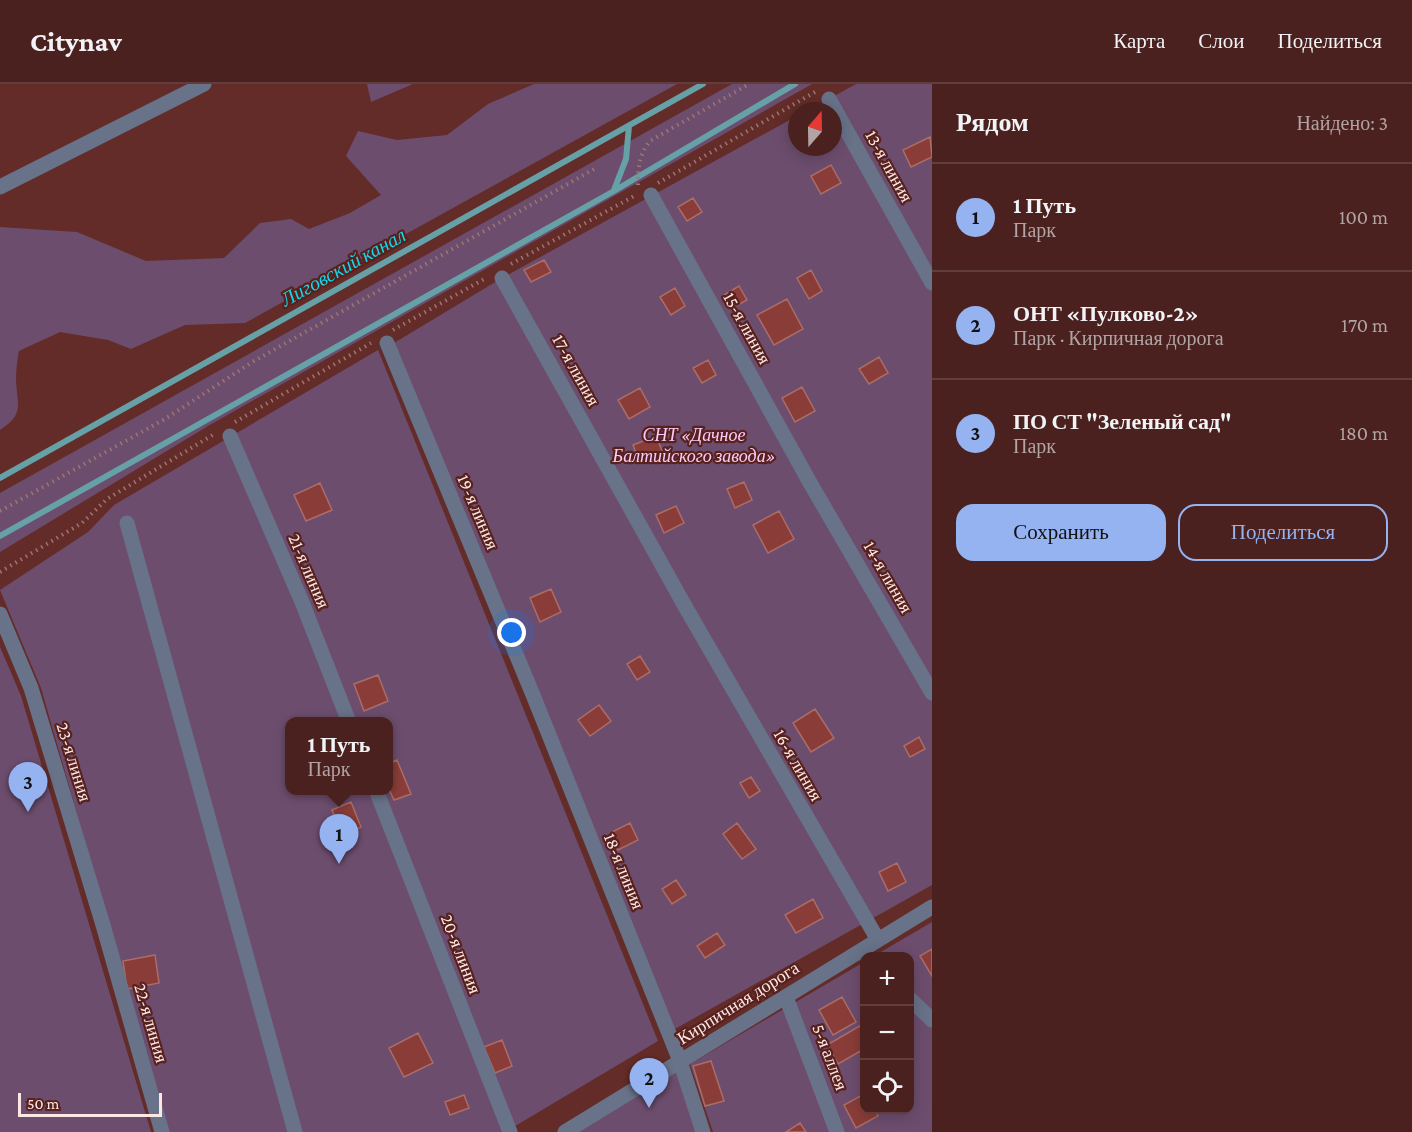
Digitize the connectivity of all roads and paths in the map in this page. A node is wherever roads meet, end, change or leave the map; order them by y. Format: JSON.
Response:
{"nodes":[{"id":1,"x":204,"y":84,"type":"edge"},
{"id":2,"x":749,"y":84,"type":"edge"},
{"id":3,"x":826,"y":93,"type":"joint"},
{"id":4,"x":596,"y":168,"type":"dead end"},
{"id":5,"x":0,"y":188,"type":"edge"},
{"id":6,"x":645,"y":192,"type":"junction"},
{"id":7,"x":499,"y":274,"type":"junction"},
{"id":8,"x":932,"y":283,"type":"edge"},
{"id":9,"x":382,"y":340,"type":"junction"},
{"id":10,"x":230,"y":436,"type":"dead end"},
{"id":11,"x":809,"y":480,"type":"joint"},
{"id":12,"x":0,"y":511,"type":"edge"},
{"id":13,"x":127,"y":523,"type":"dead end"},
{"id":14,"x":0,"y":572,"type":"edge"},
{"id":15,"x":686,"y":608,"type":"joint"},
{"id":16,"x":0,"y":614,"type":"edge"},
{"id":17,"x":932,"y":693,"type":"edge"},
{"id":18,"x":533,"y":695,"type":"joint"},
{"id":19,"x":347,"y":717,"type":"edge"},
{"id":20,"x":378,"y":795,"type":"edge"},
{"id":21,"x":932,"y":908,"type":"edge"},
{"id":22,"x":103,"y":924,"type":"joint"},
{"id":23,"x":878,"y":940,"type":"junction"},
{"id":24,"x":868,"y":952,"type":"edge"},
{"id":25,"x":860,"y":957,"type":"edge"},
{"id":26,"x":786,"y":997,"type":"junction"},
{"id":27,"x":914,"y":1004,"type":"edge"},
{"id":28,"x":932,"y":1020,"type":"edge"},
{"id":29,"x":680,"y":1061,"type":"junction"},
{"id":30,"x":162,"y":1132,"type":"edge"},
{"id":31,"x":295,"y":1132,"type":"edge"},
{"id":32,"x":510,"y":1132,"type":"edge"},
{"id":33,"x":565,"y":1132,"type":"edge"},
{"id":34,"x":703,"y":1132,"type":"edge"},
{"id":35,"x":837,"y":1132,"type":"edge"}],
"edges":[{"from":1,"to":5,"type":"street"},
{"from":2,"to":6,"type":"path"},
{"from":3,"to":6,"type":"path"},
{"from":3,"to":8,"type":"street","name":"13-я линия"},
{"from":4,"to":12,"type":"path"},
{"from":6,"to":7,"type":"path"},
{"from":6,"to":11,"type":"street","name":"15-я линия"},
{"from":7,"to":9,"type":"path"},
{"from":7,"to":15,"type":"street","name":"17-я линия"},
{"from":9,"to":14,"type":"path"},
{"from":9,"to":18,"type":"street","name":"19-я линия"},
{"from":10,"to":19,"type":"street","name":"21-я линия"},
{"from":11,"to":17,"type":"street","name":"14-я линия"},
{"from":13,"to":31,"type":"street"},
{"from":15,"to":23,"type":"street","name":"16-я линия"},
{"from":16,"to":22,"type":"street","name":"23-я линия"},
{"from":18,"to":29,"type":"street","name":"18-я линия"},
{"from":20,"to":32,"type":"street","name":"20-я линия"},
{"from":21,"to":23,"type":"street","name":"Кирпичная дорога"},
{"from":22,"to":30,"type":"street","name":"22-я линия"},
{"from":23,"to":24,"type":"street","name":"Кирпичная дорога"},
{"from":25,"to":26,"type":"street","name":"Кирпичная дорога"},
{"from":26,"to":29,"type":"street","name":"Кирпичная дорога"},
{"from":26,"to":35,"type":"street","name":"5-я аллея"},
{"from":27,"to":28,"type":"street"},
{"from":29,"to":33,"type":"street","name":"Кирпичная дорога"},
{"from":29,"to":34,"type":"street","name":"18-я линия"}]}
